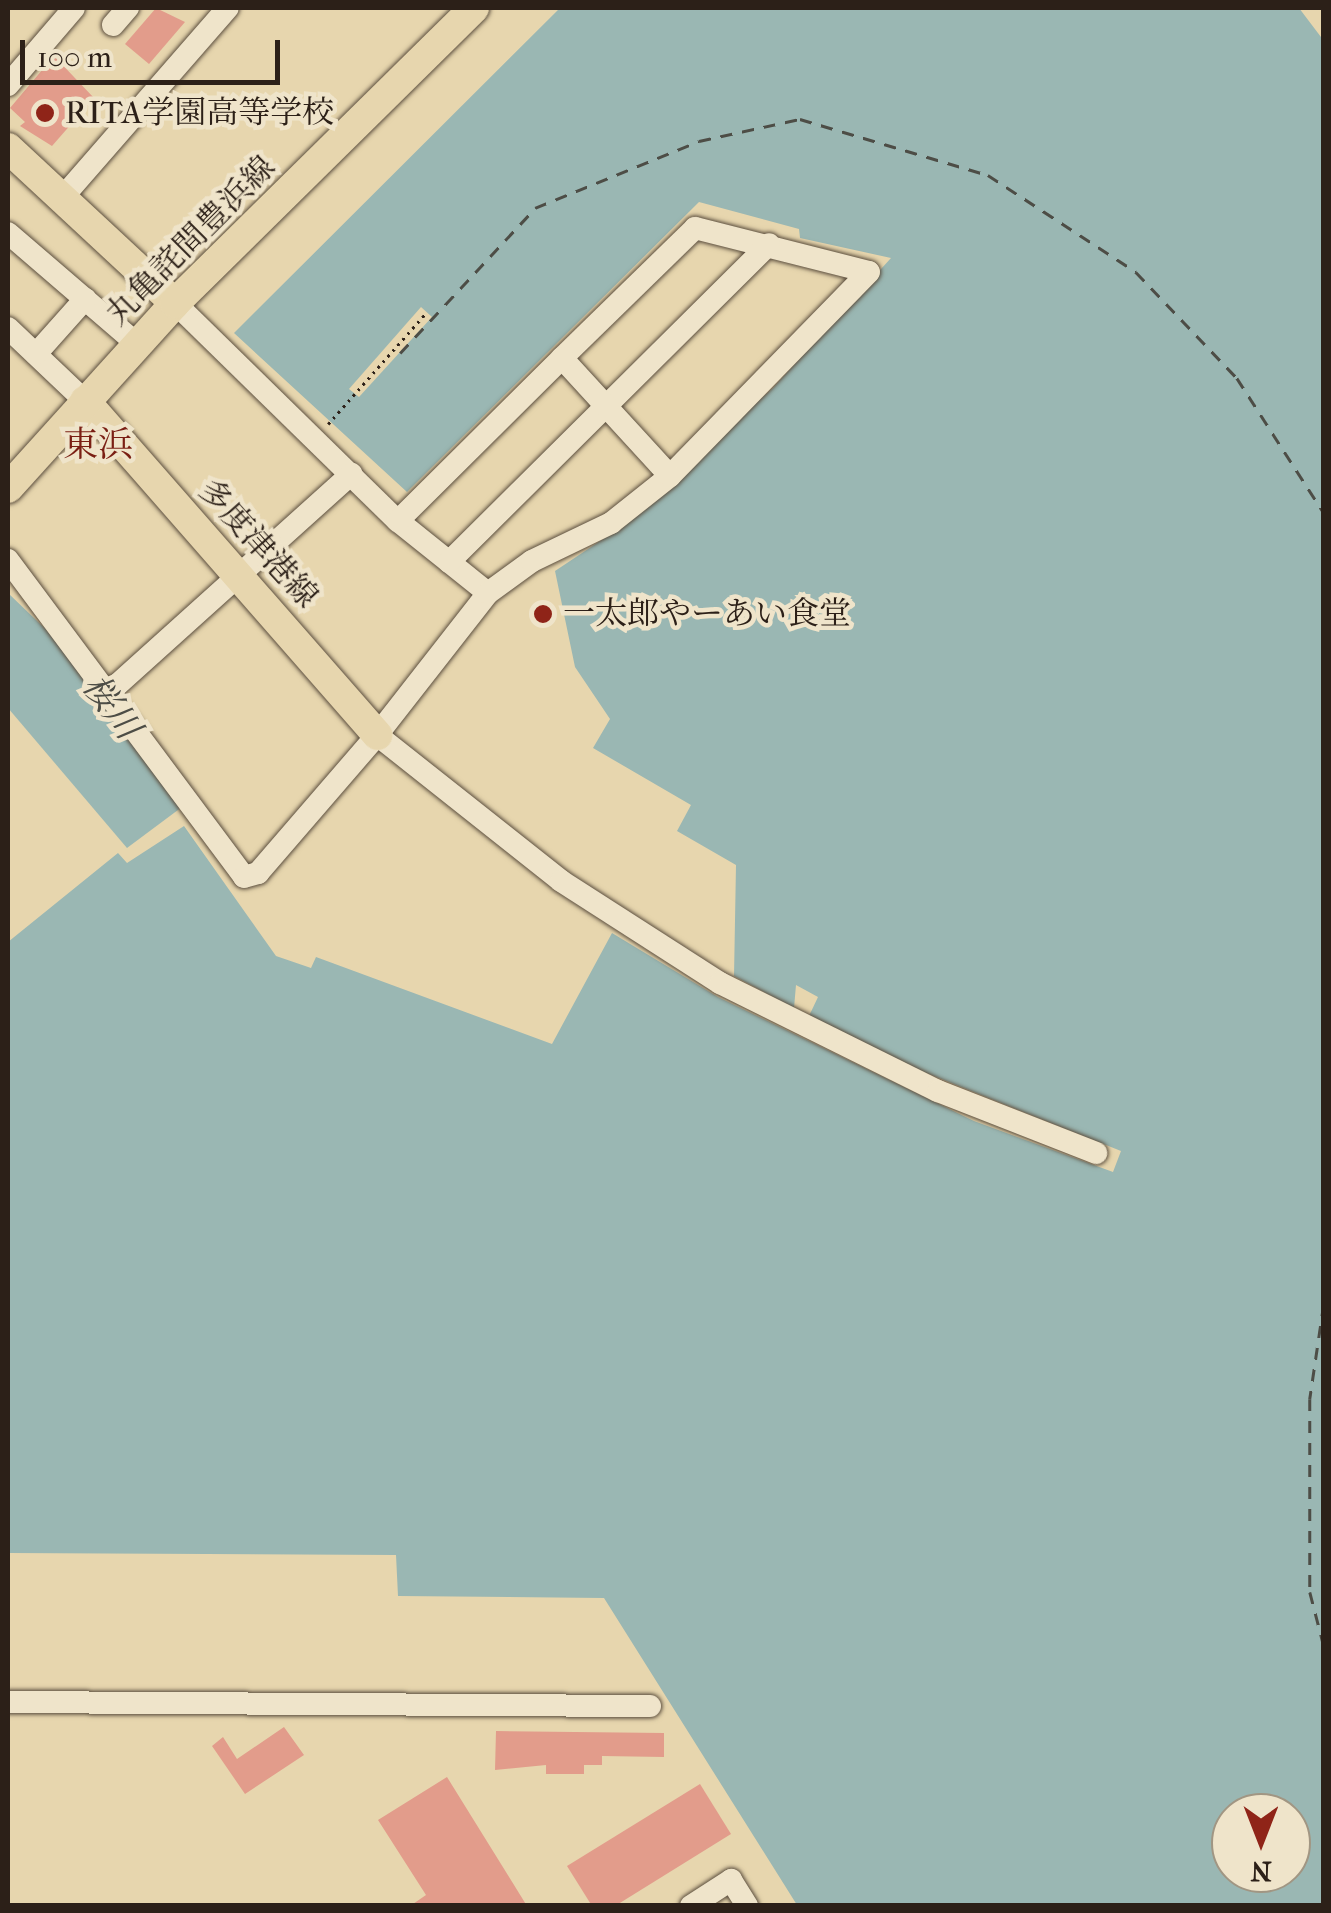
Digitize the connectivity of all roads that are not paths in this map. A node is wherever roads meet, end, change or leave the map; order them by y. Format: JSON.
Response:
{"nodes":[{"id":1,"x":74,"y":8,"type":"edge"},
{"id":2,"x":228,"y":8,"type":"edge"},
{"id":3,"x":474,"y":8,"type":"edge"},
{"id":4,"x":8,"y":86,"type":"edge"},
{"id":5,"x":8,"y":148,"type":"edge"},
{"id":6,"x":62,"y":198,"type":"junction"},
{"id":7,"x":8,"y":233,"type":"edge"},
{"id":8,"x":769,"y":244,"type":"junction"},
{"id":9,"x":84,"y":299,"type":"junction"},
{"id":10,"x":175,"y":304,"type":"junction"},
{"id":11,"x":8,"y":328,"type":"edge"},
{"id":12,"x":137,"y":344,"type":"junction"},
{"id":13,"x":36,"y":354,"type":"junction"},
{"id":14,"x":562,"y":358,"type":"junction"},
{"id":15,"x":85,"y":401,"type":"junction"},
{"id":16,"x":606,"y":407,"type":"junction"},
{"id":17,"x":351,"y":474,"type":"junction"},
{"id":18,"x":670,"y":476,"type":"junction"},
{"id":19,"x":8,"y":488,"type":"edge"},
{"id":20,"x":398,"y":521,"type":"junction"},
{"id":21,"x":8,"y":560,"type":"edge"},
{"id":22,"x":449,"y":562,"type":"junction"},
{"id":23,"x":239,"y":572,"type":"junction"},
{"id":24,"x":488,"y":593,"type":"junction"},
{"id":25,"x":107,"y":694,"type":"junction"},
{"id":26,"x":378,"y":734,"type":"junction"},
{"id":27,"x":1096,"y":1153,"type":"dead end"},
{"id":28,"x":8,"y":1702,"type":"edge"},
{"id":29,"x":650,"y":1706,"type":"dead end"},
{"id":30,"x":691,"y":1906,"type":"edge"},
{"id":31,"x":747,"y":1906,"type":"edge"}],
"edges":[{"from":1,"to":4,"type":"street"},
{"from":2,"to":6,"type":"street"},
{"from":3,"to":10,"type":"main road","name":"丸亀詫間豊浜線"},
{"from":5,"to":6,"type":"main road"},
{"from":6,"to":10,"type":"main road"},
{"from":7,"to":9,"type":"street"},
{"from":8,"to":14,"type":"street"},
{"from":8,"to":16,"type":"street"},
{"from":8,"to":18,"type":"street"},
{"from":9,"to":12,"type":"street"},
{"from":9,"to":13,"type":"street"},
{"from":10,"to":12,"type":"main road","name":"丸亀詫間豊浜線"},
{"from":10,"to":17,"type":"street"},
{"from":11,"to":13,"type":"street"},
{"from":12,"to":15,"type":"main road","name":"丸亀詫間豊浜線"},
{"from":13,"to":15,"type":"street"},
{"from":14,"to":16,"type":"street"},
{"from":14,"to":20,"type":"street"},
{"from":15,"to":19,"type":"main road","name":"丸亀詫間豊浜線"},
{"from":15,"to":23,"type":"main road","name":"多度津港線"},
{"from":16,"to":18,"type":"street"},
{"from":16,"to":22,"type":"street"},
{"from":17,"to":20,"type":"street"},
{"from":17,"to":23,"type":"street"},
{"from":18,"to":24,"type":"street"},
{"from":20,"to":22,"type":"street"},
{"from":21,"to":25,"type":"street"},
{"from":22,"to":24,"type":"street"},
{"from":23,"to":25,"type":"street"},
{"from":23,"to":26,"type":"main road","name":"多度津港線"},
{"from":24,"to":26,"type":"street"},
{"from":25,"to":26,"type":"street"},
{"from":26,"to":27,"type":"street"},
{"from":28,"to":29,"type":"street"},
{"from":30,"to":31,"type":"street"}]}
